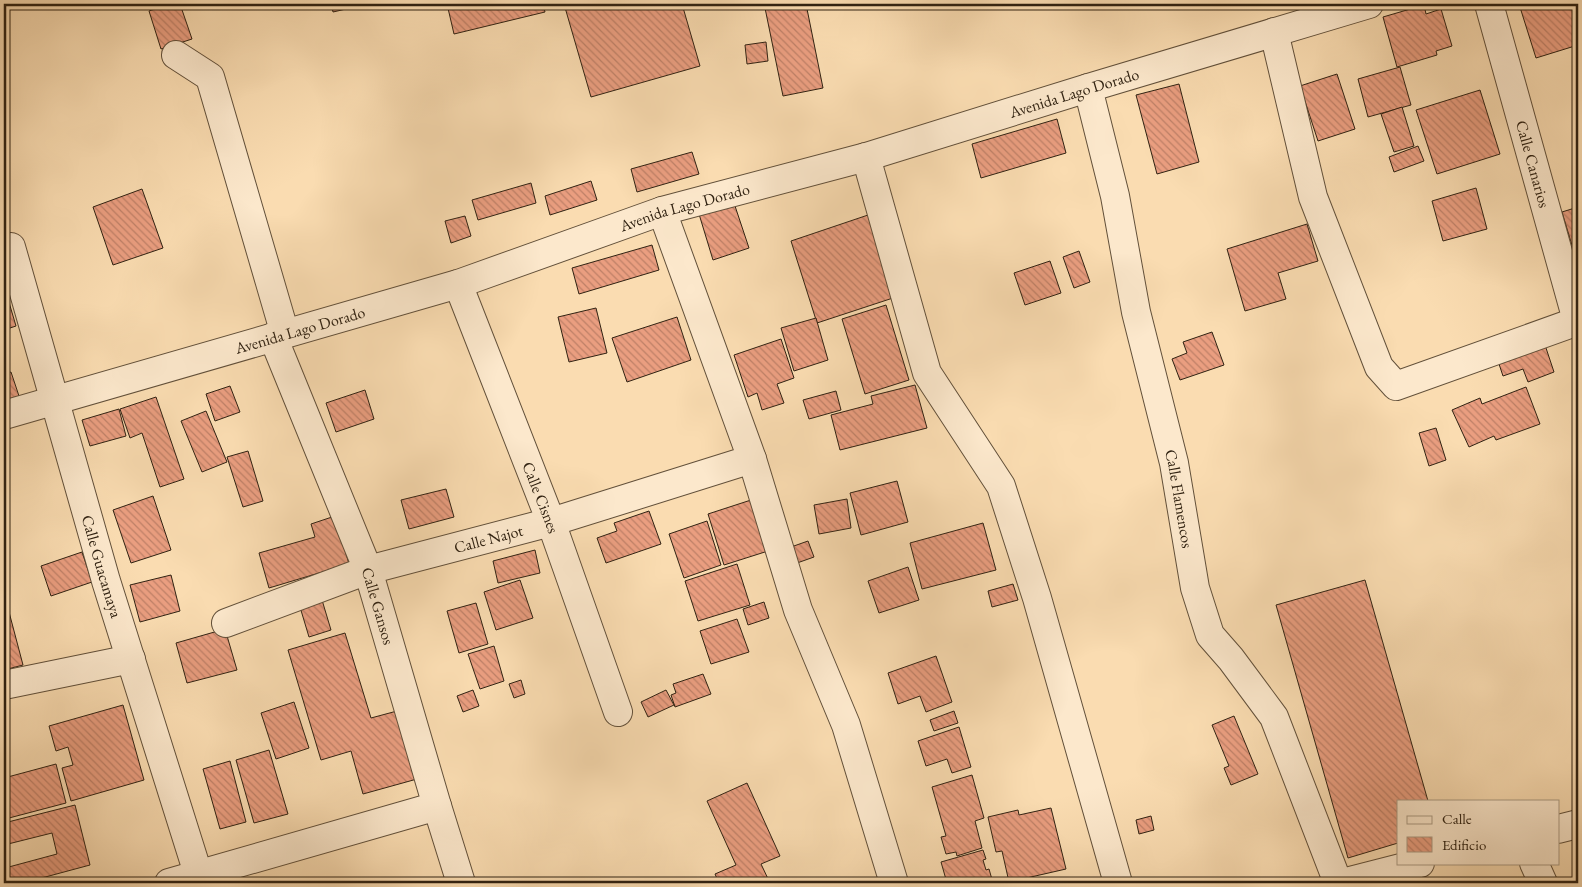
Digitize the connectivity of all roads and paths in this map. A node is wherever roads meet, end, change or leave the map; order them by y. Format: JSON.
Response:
{"nodes":[{"id":1,"x":1369,"y":4,"type":"edge"},
{"id":2,"x":1489,"y":4,"type":"edge"},
{"id":3,"x":1274,"y":32,"type":"junction"},
{"id":4,"x":176,"y":54,"type":"dead end"},
{"id":5,"x":1088,"y":88,"type":"junction"},
{"id":6,"x":866,"y":157,"type":"junction"},
{"id":7,"x":662,"y":211,"type":"junction"},
{"id":8,"x":11,"y":247,"type":"dead end"},
{"id":9,"x":458,"y":284,"type":"junction"},
{"id":10,"x":1578,"y":322,"type":"edge"},
{"id":11,"x":279,"y":335,"type":"junction"},
{"id":12,"x":55,"y":400,"type":"junction"},
{"id":13,"x":4,"y":415,"type":"edge"},
{"id":14,"x":752,"y":459,"type":"junction"},
{"id":15,"x":551,"y":522,"type":"junction"},
{"id":16,"x":368,"y":570,"type":"junction"},
{"id":17,"x":226,"y":623,"type":"dead end"},
{"id":18,"x":131,"y":659,"type":"junction"},
{"id":19,"x":4,"y":685,"type":"edge"},
{"id":20,"x":618,"y":712,"type":"dead end"},
{"id":21,"x":437,"y":806,"type":"junction"},
{"id":22,"x":1578,"y":824,"type":"edge"},
{"id":23,"x":1560,"y":828,"type":"edge"},
{"id":24,"x":1416,"y":864,"type":"edge"},
{"id":25,"x":1534,"y":864,"type":"edge"},
{"id":26,"x":200,"y":879,"type":"edge"},
{"id":27,"x":169,"y":883,"type":"edge"},
{"id":28,"x":461,"y":883,"type":"edge"},
{"id":29,"x":894,"y":883,"type":"edge"},
{"id":30,"x":1118,"y":883,"type":"edge"},
{"id":31,"x":1340,"y":883,"type":"edge"},
{"id":32,"x":1543,"y":883,"type":"edge"}],
"edges":[{"from":1,"to":3,"type":"street","name":"Avenida Lago Dorado"},
{"from":2,"to":10,"type":"street","name":"Calle Canarios"},
{"from":3,"to":5,"type":"street","name":"Avenida Lago Dorado"},
{"from":3,"to":10,"type":"street"},
{"from":4,"to":11,"type":"street","name":"Calle Gansos"},
{"from":5,"to":6,"type":"street","name":"Avenida Lago Dorado"},
{"from":5,"to":31,"type":"street","name":"Calle Flamencos"},
{"from":6,"to":7,"type":"street","name":"Avenida Lago Dorado"},
{"from":6,"to":30,"type":"street"},
{"from":7,"to":9,"type":"street","name":"Avenida Lago Dorado"},
{"from":7,"to":14,"type":"street"},
{"from":8,"to":12,"type":"street","name":"Calle Guacamaya"},
{"from":9,"to":11,"type":"street","name":"Avenida Lago Dorado"},
{"from":9,"to":15,"type":"street","name":"Calle Cisnes"},
{"from":11,"to":12,"type":"street","name":"Avenida Lago Dorado"},
{"from":11,"to":16,"type":"street","name":"Calle Gansos"},
{"from":12,"to":13,"type":"street","name":"Avenida Lago Dorado"},
{"from":12,"to":18,"type":"street","name":"Calle Guacamaya"},
{"from":14,"to":15,"type":"street","name":"Calle Najot"},
{"from":14,"to":29,"type":"street"},
{"from":15,"to":16,"type":"street","name":"Calle Najot"},
{"from":15,"to":20,"type":"street","name":"Calle Cisnes"},
{"from":16,"to":17,"type":"street","name":"Calle Najot"},
{"from":16,"to":21,"type":"street","name":"Calle Gansos"},
{"from":18,"to":19,"type":"street"},
{"from":18,"to":26,"type":"street","name":"Calle Guacamaya"},
{"from":21,"to":26,"type":"street"},
{"from":21,"to":28,"type":"street","name":"Calle Gansos"},
{"from":22,"to":23,"type":"street"},
{"from":24,"to":31,"type":"street"},
{"from":25,"to":32,"type":"street"},
{"from":26,"to":27,"type":"street"}]}
